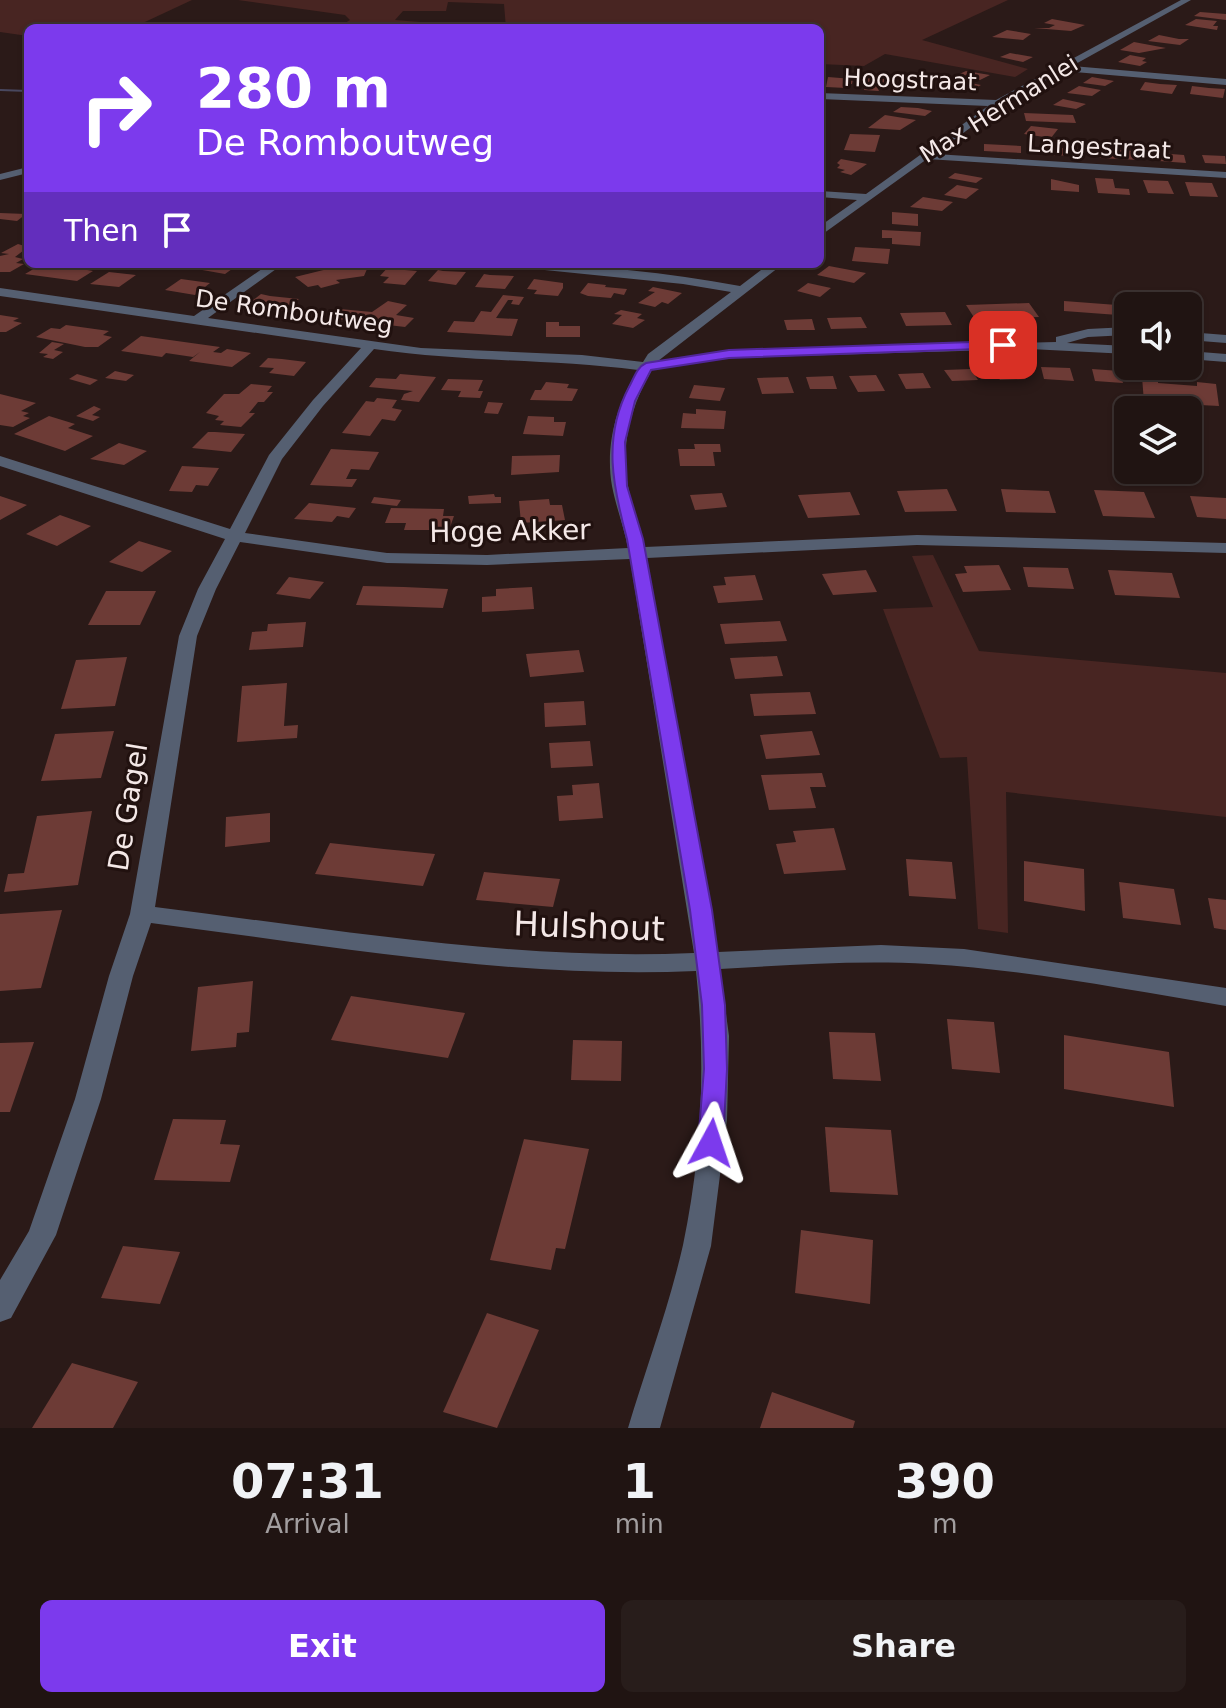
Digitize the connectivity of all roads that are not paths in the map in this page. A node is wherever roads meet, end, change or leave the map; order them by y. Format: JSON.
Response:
{"nodes":[{"id":1,"x":1187,"y":0,"type":"edge"},
{"id":2,"x":1059,"y":68,"type":"junction"},
{"id":3,"x":1226,"y":82,"type":"edge"},
{"id":4,"x":824,"y":96,"type":"edge"},
{"id":5,"x":998,"y":103,"type":"junction"},
{"id":6,"x":922,"y":156,"type":"junction"},
{"id":7,"x":24,"y":171,"type":"edge"},
{"id":8,"x":1226,"y":175,"type":"edge"},
{"id":9,"x":0,"y":177,"type":"edge"},
{"id":10,"x":824,"y":194,"type":"edge"},
{"id":11,"x":867,"y":197,"type":"junction"},
{"id":12,"x":824,"y":229,"type":"edge"},
{"id":13,"x":271,"y":268,"type":"edge"},
{"id":14,"x":564,"y":268,"type":"edge"},
{"id":15,"x":771,"y":268,"type":"edge"},
{"id":16,"x":741,"y":290,"type":"junction"},
{"id":17,"x":0,"y":292,"type":"edge"},
{"id":18,"x":195,"y":321,"type":"junction"},
{"id":19,"x":1114,"y":332,"type":"edge"},
{"id":20,"x":1202,"y":337,"type":"edge"},
{"id":21,"x":1226,"y":339,"type":"edge"},
{"id":22,"x":1040,"y":345,"type":"junction"},
{"id":23,"x":370,"y":346,"type":"junction"},
{"id":24,"x":667,"y":347,"type":"junction"},
{"id":25,"x":1114,"y":349,"type":"edge"},
{"id":26,"x":729,"y":354,"type":"junction"},
{"id":27,"x":1202,"y":356,"type":"edge"},
{"id":28,"x":1226,"y":358,"type":"edge"},
{"id":29,"x":582,"y":359,"type":"junction"},
{"id":30,"x":646,"y":367,"type":"junction"},
{"id":31,"x":1,"y":462,"type":"edge"},
{"id":32,"x":233,"y":536,"type":"junction"},
{"id":33,"x":1226,"y":548,"type":"edge"},
{"id":34,"x":637,"y":553,"type":"junction"},
{"id":35,"x":142,"y":914,"type":"junction"},
{"id":36,"x":708,"y":960,"type":"junction"},
{"id":37,"x":1226,"y":997,"type":"edge"},
{"id":38,"x":0,"y":1308,"type":"edge"},
{"id":39,"x":644,"y":1428,"type":"edge"}],
"edges":[{"from":1,"to":2,"type":"street","name":"Max Hermanlei"},
{"from":2,"to":3,"type":"street"},
{"from":2,"to":5,"type":"street","name":"Max Hermanlei"},
{"from":4,"to":5,"type":"street","name":"Hoogstraat"},
{"from":5,"to":6,"type":"street","name":"Max Hermanlei"},
{"from":6,"to":8,"type":"street","name":"Langestraat"},
{"from":6,"to":11,"type":"street","name":"Max Hermanlei"},
{"from":7,"to":9,"type":"street"},
{"from":10,"to":11,"type":"street"},
{"from":11,"to":12,"type":"street","name":"Max Hermanlei"},
{"from":13,"to":18,"type":"street"},
{"from":14,"to":16,"type":"street"},
{"from":15,"to":16,"type":"street"},
{"from":16,"to":24,"type":"street"},
{"from":17,"to":18,"type":"street","name":"De Romboutweg"},
{"from":18,"to":23,"type":"street","name":"De Romboutweg"},
{"from":19,"to":22,"type":"street","name":"De Romboutweg"},
{"from":20,"to":21,"type":"street"},
{"from":22,"to":25,"type":"street","name":"De Romboutweg"},
{"from":22,"to":26,"type":"street","name":"De Romboutweg"},
{"from":23,"to":29,"type":"street","name":"De Romboutweg"},
{"from":23,"to":32,"type":"street","name":"De Gagel"},
{"from":24,"to":26,"type":"street","name":"De Romboutweg"},
{"from":24,"to":29,"type":"street","name":"De Romboutweg"},
{"from":24,"to":30,"type":"street"},
{"from":26,"to":30,"type":"street","name":"De Romboutweg"},
{"from":27,"to":28,"type":"street"},
{"from":29,"to":30,"type":"street","name":"De Romboutweg"},
{"from":30,"to":34,"type":"street"},
{"from":31,"to":32,"type":"street","name":"Hoge Akker"},
{"from":32,"to":34,"type":"street","name":"Hoge Akker"},
{"from":32,"to":35,"type":"street","name":"De Gagel"},
{"from":33,"to":34,"type":"street","name":"Hoge Akker"},
{"from":34,"to":36,"type":"street"},
{"from":35,"to":36,"type":"street","name":"Hulshout"},
{"from":35,"to":38,"type":"street","name":"De Gagel"},
{"from":36,"to":37,"type":"street","name":"Hulshout"},
{"from":36,"to":39,"type":"street"}]}
